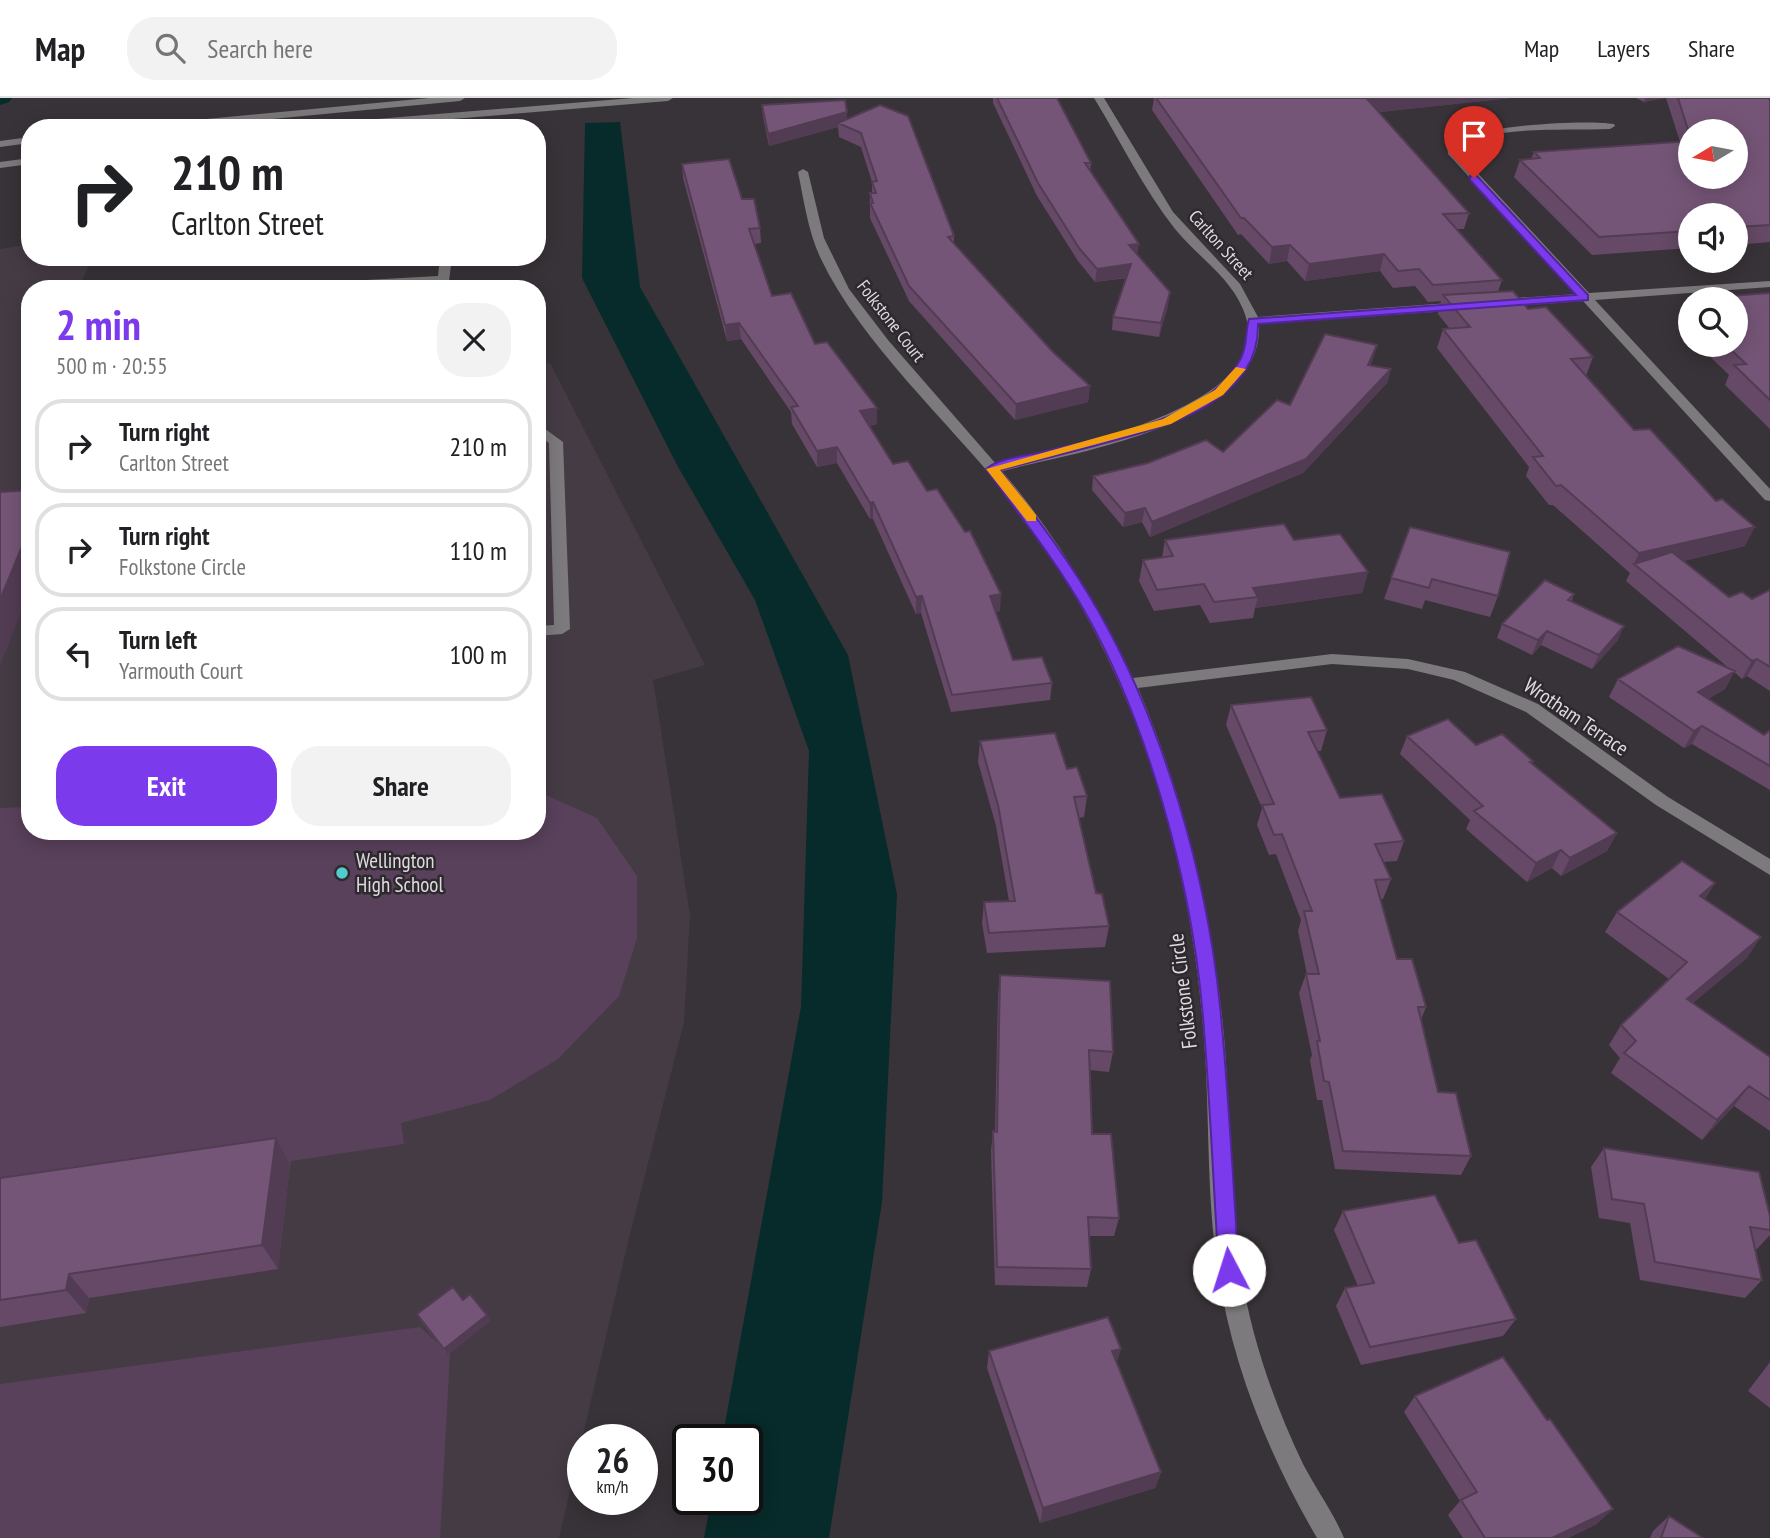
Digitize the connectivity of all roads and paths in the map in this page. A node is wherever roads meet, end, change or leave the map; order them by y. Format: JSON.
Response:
{"nodes":[{"id":1,"x":460,"y":98,"type":"edge"},
{"id":2,"x":668,"y":98,"type":"edge"},
{"id":3,"x":1099,"y":98,"type":"edge"},
{"id":4,"x":238,"y":119,"type":"edge"},
{"id":5,"x":413,"y":119,"type":"edge"},
{"id":6,"x":1610,"y":126,"type":"dead end"},
{"id":7,"x":21,"y":141,"type":"edge"},
{"id":8,"x":0,"y":144,"type":"edge"},
{"id":9,"x":21,"y":162,"type":"edge"},
{"id":10,"x":0,"y":165,"type":"edge"},
{"id":11,"x":803,"y":172,"type":"dead end"},
{"id":12,"x":1770,"y":284,"type":"edge"},
{"id":13,"x":1585,"y":298,"type":"junction"},
{"id":14,"x":1488,"y":304,"type":"edge"},
{"id":15,"x":1474,"y":305,"type":"edge"},
{"id":16,"x":1253,"y":321,"type":"junction"},
{"id":17,"x":546,"y":434,"type":"edge"},
{"id":18,"x":992,"y":469,"type":"junction"},
{"id":19,"x":1770,"y":497,"type":"edge"},
{"id":20,"x":546,"y":630,"type":"edge"},
{"id":21,"x":1128,"y":684,"type":"junction"},
{"id":22,"x":1770,"y":868,"type":"edge"},
{"id":23,"x":1331,"y":1538,"type":"edge"}],
"edges":[{"from":1,"to":4,"type":"street"},
{"from":2,"to":5,"type":"street"},
{"from":3,"to":16,"type":"street","name":"Carlton Street"},
{"from":6,"to":13,"type":"street"},
{"from":7,"to":8,"type":"street"},
{"from":9,"to":10,"type":"street"},
{"from":11,"to":18,"type":"street","name":"Folkstone Court"},
{"from":12,"to":13,"type":"street"},
{"from":13,"to":14,"type":"street"},
{"from":13,"to":19,"type":"street"},
{"from":15,"to":16,"type":"street"},
{"from":16,"to":18,"type":"street"},
{"from":17,"to":20,"type":"street"},
{"from":18,"to":21,"type":"street","name":"Folkstone Circle"},
{"from":21,"to":22,"type":"street","name":"Wrotham Terrace"},
{"from":21,"to":23,"type":"street","name":"Folkstone Circle"}]}
